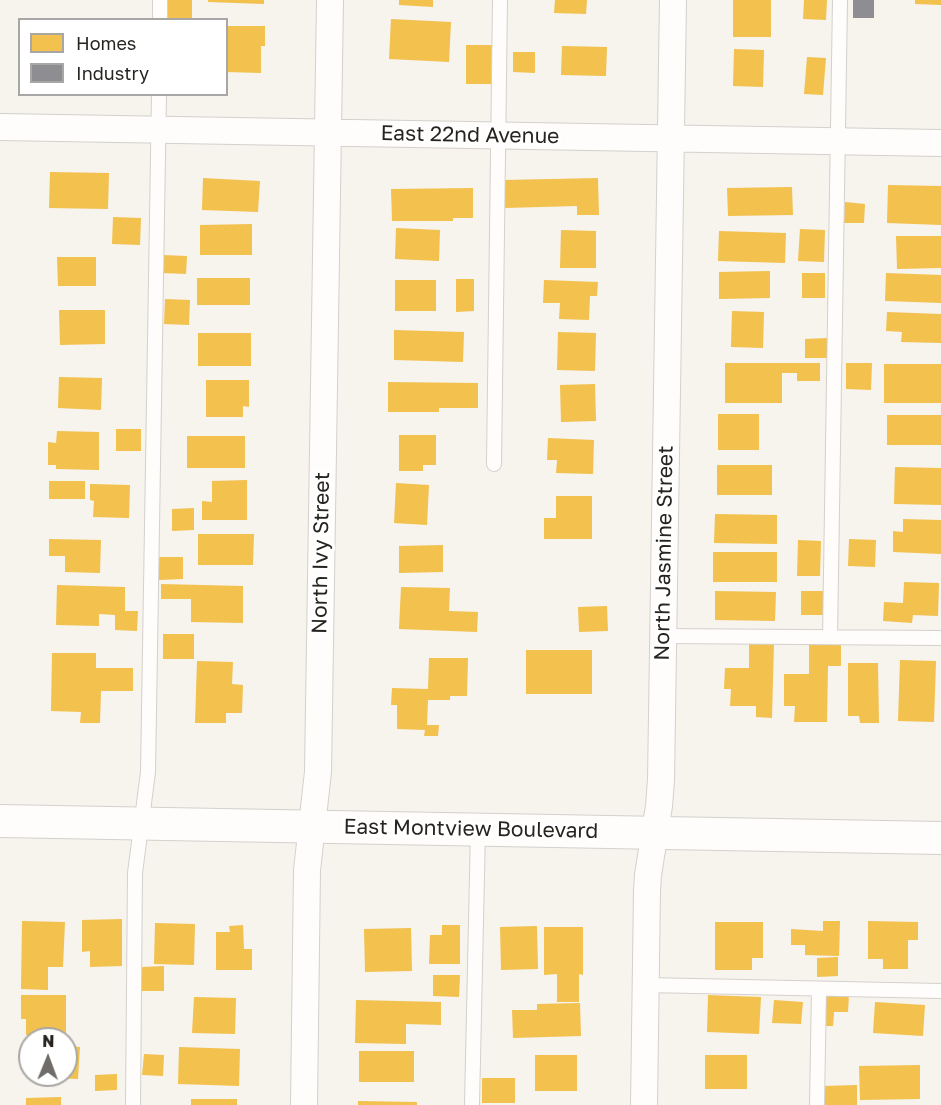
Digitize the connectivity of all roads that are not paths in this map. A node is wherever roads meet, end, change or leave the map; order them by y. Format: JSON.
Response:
{"nodes":[{"id":1,"x":160,"y":0,"type":"edge"},
{"id":2,"x":330,"y":0,"type":"edge"},
{"id":3,"x":500,"y":0,"type":"edge"},
{"id":4,"x":673,"y":0,"type":"edge"},
{"id":5,"x":840,"y":0,"type":"edge"},
{"id":6,"x":160,"y":18,"type":"edge"},
{"id":7,"x":159,"y":96,"type":"edge"},
{"id":8,"x":0,"y":127,"type":"edge"},
{"id":9,"x":159,"y":129,"type":"junction"},
{"id":10,"x":328,"y":132,"type":"junction"},
{"id":11,"x":499,"y":136,"type":"junction"},
{"id":12,"x":671,"y":138,"type":"junction"},
{"id":13,"x":838,"y":140,"type":"junction"},
{"id":14,"x":941,"y":142,"type":"edge"},
{"id":15,"x":494,"y":464,"type":"dead end"},
{"id":16,"x":662,"y":636,"type":"junction"},
{"id":17,"x":830,"y":637,"type":"junction"},
{"id":18,"x":941,"y":638,"type":"edge"},
{"id":19,"x":0,"y":822,"type":"edge"},
{"id":20,"x":141,"y":824,"type":"junction"},
{"id":21,"x":312,"y":826,"type":"junction"},
{"id":22,"x":478,"y":829,"type":"junction"},
{"id":23,"x":656,"y":832,"type":"junction"},
{"id":24,"x":941,"y":838,"type":"edge"},
{"id":25,"x":645,"y":985,"type":"junction"},
{"id":26,"x":819,"y":989,"type":"junction"},
{"id":27,"x":941,"y":991,"type":"edge"},
{"id":28,"x":133,"y":1105,"type":"edge"},
{"id":29,"x":304,"y":1105,"type":"edge"},
{"id":30,"x":472,"y":1105,"type":"edge"},
{"id":31,"x":644,"y":1105,"type":"edge"},
{"id":32,"x":816,"y":1105,"type":"edge"}],
"edges":[{"from":1,"to":6,"type":"lane"},
{"from":2,"to":10,"type":"street","name":"North Ivy Street"},
{"from":3,"to":11,"type":"lane"},
{"from":4,"to":12,"type":"street","name":"North Jasmine Street"},
{"from":5,"to":13,"type":"lane"},
{"from":7,"to":9,"type":"lane"},
{"from":8,"to":9,"type":"street","name":"East 22nd Avenue"},
{"from":9,"to":10,"type":"street","name":"East 22nd Avenue"},
{"from":9,"to":20,"type":"lane"},
{"from":10,"to":11,"type":"street","name":"East 22nd Avenue"},
{"from":10,"to":21,"type":"street","name":"North Ivy Street"},
{"from":11,"to":12,"type":"street","name":"East 22nd Avenue"},
{"from":11,"to":15,"type":"lane"},
{"from":12,"to":13,"type":"street","name":"East 22nd Avenue"},
{"from":12,"to":16,"type":"street","name":"North Jasmine Street"},
{"from":13,"to":14,"type":"street","name":"East 22nd Avenue"},
{"from":13,"to":17,"type":"lane"},
{"from":16,"to":17,"type":"lane"},
{"from":16,"to":23,"type":"street","name":"North Jasmine Street"},
{"from":17,"to":18,"type":"lane"},
{"from":19,"to":20,"type":"street","name":"East Montview Boulevard"},
{"from":20,"to":21,"type":"street","name":"East Montview Boulevard"},
{"from":20,"to":28,"type":"lane"},
{"from":21,"to":22,"type":"street","name":"East Montview Boulevard"},
{"from":21,"to":29,"type":"street","name":"North Ivy Street"},
{"from":22,"to":23,"type":"street","name":"East Montview Boulevard"},
{"from":22,"to":30,"type":"lane"},
{"from":23,"to":24,"type":"street","name":"East Montview Boulevard"},
{"from":23,"to":25,"type":"street","name":"North Jasmine Street"},
{"from":25,"to":26,"type":"lane"},
{"from":25,"to":31,"type":"street","name":"North Jasmine Street"},
{"from":26,"to":27,"type":"lane"},
{"from":26,"to":32,"type":"lane"}]}
